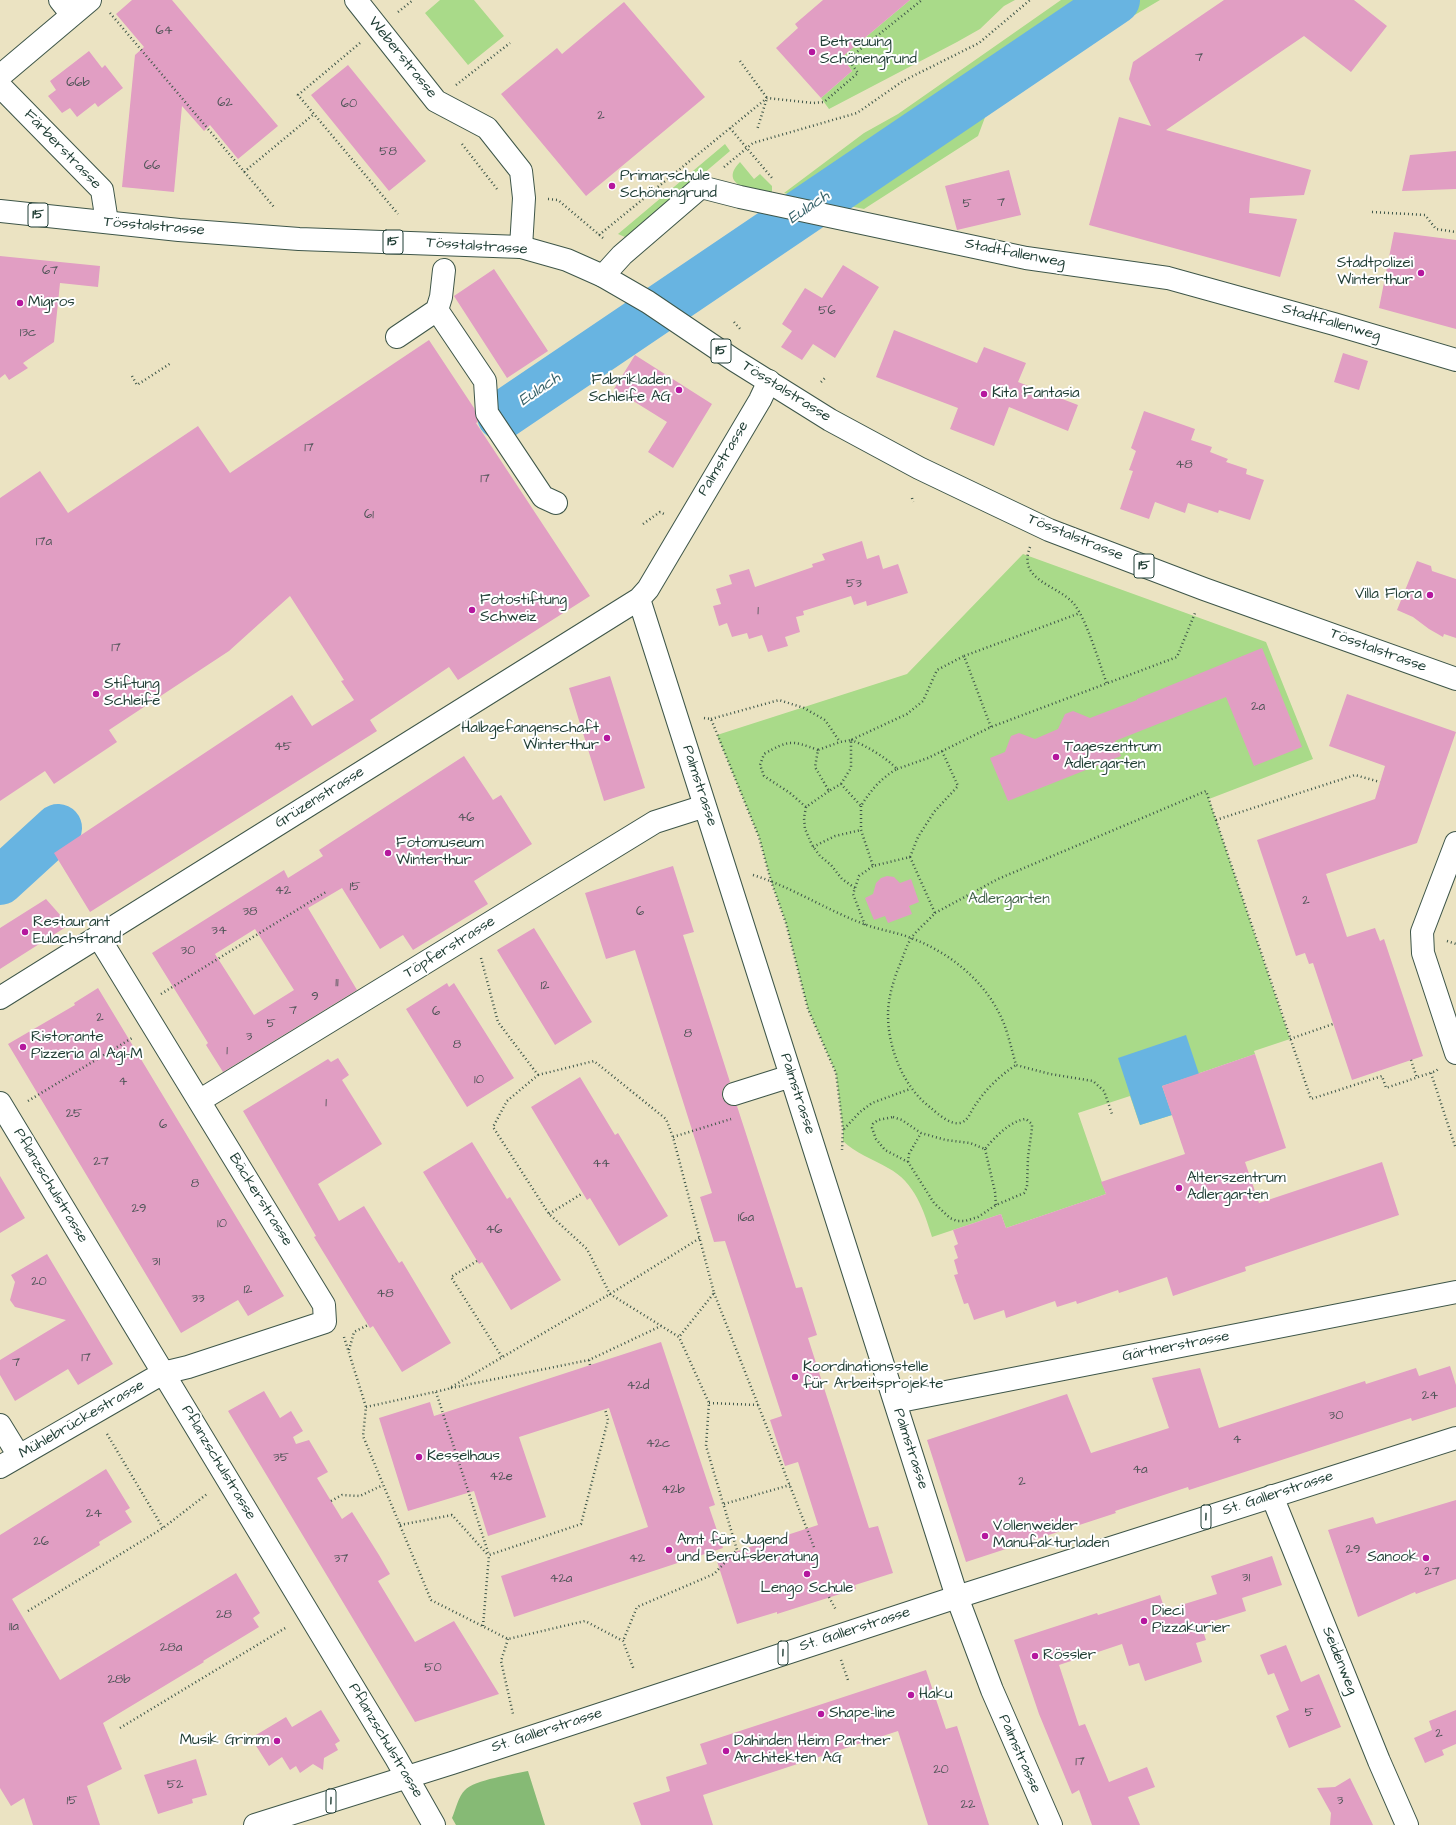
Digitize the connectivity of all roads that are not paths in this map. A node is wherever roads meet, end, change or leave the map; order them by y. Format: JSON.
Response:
{"nodes":[{"id":1,"x":90,"y":0,"type":"edge"},
{"id":2,"x":356,"y":0,"type":"edge"},
{"id":3,"x":66,"y":8,"type":"edge"},
{"id":4,"x":0,"y":76,"type":"edge"},
{"id":5,"x":0,"y":86,"type":"edge"},
{"id":6,"x":0,"y":211,"type":"edge"},
{"id":7,"x":107,"y":222,"type":"junction"},
{"id":8,"x":521,"y":247,"type":"junction"},
{"id":9,"x":444,"y":270,"type":"dead end"},
{"id":10,"x":603,"y":276,"type":"junction"},
{"id":11,"x":437,"y":310,"type":"junction"},
{"id":12,"x":397,"y":337,"type":"dead end"},
{"id":13,"x":1456,"y":360,"type":"edge"},
{"id":14,"x":769,"y":381,"type":"junction"},
{"id":15,"x":556,"y":503,"type":"dead end"},
{"id":16,"x":639,"y":599,"type":"junction"},
{"id":17,"x":1456,"y":679,"type":"edge"},
{"id":18,"x":705,"y":806,"type":"junction"},
{"id":19,"x":1456,"y":843,"type":"edge"},
{"id":20,"x":98,"y":936,"type":"junction"},
{"id":21,"x":0,"y":998,"type":"edge"},
{"id":22,"x":1455,"y":1051,"type":"edge"},
{"id":23,"x":791,"y":1076,"type":"junction"},
{"id":24,"x":734,"y":1094,"type":"dead end"},
{"id":25,"x":199,"y":1101,"type":"junction"},
{"id":26,"x":0,"y":1103,"type":"edge"},
{"id":27,"x":1456,"y":1292,"type":"edge"},
{"id":28,"x":164,"y":1373,"type":"junction"},
{"id":29,"x":895,"y":1402,"type":"junction"},
{"id":30,"x":0,"y":1425,"type":"edge"},
{"id":31,"x":1456,"y":1438,"type":"edge"},
{"id":32,"x":19,"y":1456,"type":"junction"},
{"id":33,"x":0,"y":1467,"type":"edge"},
{"id":34,"x":1272,"y":1496,"type":"junction"},
{"id":35,"x":957,"y":1597,"type":"junction"},
{"id":36,"x":406,"y":1777,"type":"junction"},
{"id":37,"x":255,"y":1825,"type":"edge"},
{"id":38,"x":434,"y":1825,"type":"edge"},
{"id":39,"x":1050,"y":1825,"type":"edge"},
{"id":40,"x":1407,"y":1825,"type":"edge"}],
"edges":[{"from":1,"to":3,"type":"street"},
{"from":2,"to":8,"type":"street","name":"Weberstrasse"},
{"from":3,"to":4,"type":"street"},
{"from":5,"to":7,"type":"street","name":"Färberstrasse"},
{"from":6,"to":7,"type":"street","name":"Tösstalstrasse","number":"15"},
{"from":7,"to":8,"type":"street","name":"Tösstalstrasse","number":"15"},
{"from":8,"to":10,"type":"street","name":"Tösstalstrasse","number":"15"},
{"from":9,"to":11,"type":"street"},
{"from":10,"to":13,"type":"street","name":"Stadtfallenweg"},
{"from":10,"to":14,"type":"street","name":"Tösstalstrasse","number":"15"},
{"from":11,"to":12,"type":"street"},
{"from":11,"to":15,"type":"street"},
{"from":14,"to":16,"type":"street","name":"Palmstrasse"},
{"from":14,"to":17,"type":"street","name":"Tösstalstrasse","number":"15"},
{"from":16,"to":18,"type":"street","name":"Palmstrasse"},
{"from":16,"to":20,"type":"street","name":"Grüzenstrasse"},
{"from":18,"to":23,"type":"street","name":"Palmstrasse"},
{"from":18,"to":25,"type":"street","name":"Töpferstrasse"},
{"from":19,"to":22,"type":"street"},
{"from":20,"to":21,"type":"street","name":"Grüzenstrasse"},
{"from":20,"to":25,"type":"street","name":"Bäckerstrasse"},
{"from":23,"to":24,"type":"street"},
{"from":23,"to":29,"type":"street","name":"Palmstrasse"},
{"from":25,"to":28,"type":"street","name":"Bäckerstrasse"},
{"from":26,"to":28,"type":"street","name":"Pflanzschulstrasse"},
{"from":27,"to":29,"type":"street","name":"Gärtnerstrasse"},
{"from":28,"to":32,"type":"street","name":"Mühlebrückestrasse"},
{"from":28,"to":36,"type":"street","name":"Pflanzschulstrasse"},
{"from":29,"to":35,"type":"street","name":"Palmstrasse"},
{"from":30,"to":32,"type":"street"},
{"from":31,"to":34,"type":"street","name":"St. Gallerstrasse","number":"1"},
{"from":32,"to":33,"type":"street","name":"Mühlebrückestrasse"},
{"from":34,"to":35,"type":"street","name":"St. Gallerstrasse","number":"1"},
{"from":34,"to":40,"type":"street","name":"Seidenweg"},
{"from":35,"to":36,"type":"street","name":"St. Gallerstrasse","number":"1"},
{"from":35,"to":39,"type":"street","name":"Palmstrasse"},
{"from":36,"to":37,"type":"street","name":"St. Gallerstrasse","number":"1"},
{"from":36,"to":38,"type":"street","name":"Pflanzschulstrasse"}]}
